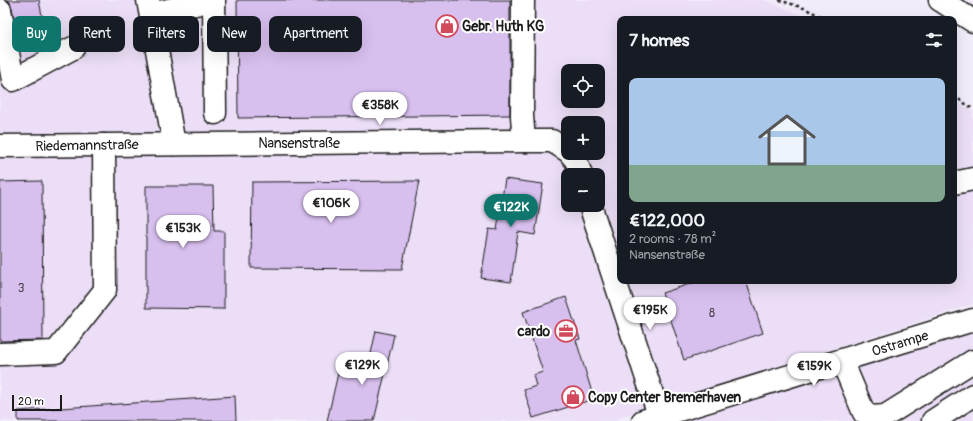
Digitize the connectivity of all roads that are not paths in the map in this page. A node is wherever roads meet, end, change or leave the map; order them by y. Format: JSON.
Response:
{"nodes":[{"id":1,"x":214,"y":0,"type":"edge"},
{"id":2,"x":523,"y":0,"type":"edge"},
{"id":3,"x":940,"y":0,"type":"edge"},
{"id":4,"x":150,"y":7,"type":"edge"},
{"id":5,"x":0,"y":10,"type":"edge"},
{"id":6,"x":973,"y":21,"type":"edge"},
{"id":7,"x":69,"y":50,"type":"edge"},
{"id":8,"x":215,"y":113,"type":"dead end"},
{"id":9,"x":524,"y":141,"type":"junction"},
{"id":10,"x":174,"y":144,"type":"junction"},
{"id":11,"x":104,"y":145,"type":"junction"},
{"id":12,"x":0,"y":146,"type":"edge"},
{"id":13,"x":561,"y":147,"type":"edge"},
{"id":14,"x":973,"y":179,"type":"edge"},
{"id":15,"x":957,"y":182,"type":"edge"},
{"id":16,"x":593,"y":212,"type":"edge"},
{"id":17,"x":614,"y":256,"type":"edge"},
{"id":18,"x":617,"y":268,"type":"edge"},
{"id":19,"x":621,"y":284,"type":"edge"},
{"id":20,"x":973,"y":320,"type":"edge"},
{"id":21,"x":0,"y":354,"type":"edge"},
{"id":22,"x":842,"y":361,"type":"junction"},
{"id":23,"x":973,"y":361,"type":"edge"},
{"id":24,"x":973,"y":395,"type":"edge"},
{"id":25,"x":655,"y":419,"type":"edge"},
{"id":26,"x":933,"y":421,"type":"edge"}],
"edges":[{"from":1,"to":4,"type":"street"},
{"from":1,"to":8,"type":"street"},
{"from":2,"to":9,"type":"street"},
{"from":3,"to":6,"type":"street"},
{"from":4,"to":10,"type":"street"},
{"from":5,"to":7,"type":"street"},
{"from":9,"to":10,"type":"street","name":"Nansenstraße"},
{"from":9,"to":13,"type":"street","name":"Nansenstraße"},
{"from":10,"to":11,"type":"street","name":"Riedemannstraße"},
{"from":11,"to":12,"type":"street","name":"Riedemannstraße"},
{"from":11,"to":21,"type":"street"},
{"from":14,"to":15,"type":"street"},
{"from":16,"to":17,"type":"street"},
{"from":17,"to":18,"type":"street"},
{"from":19,"to":25,"type":"street"},
{"from":20,"to":22,"type":"street","name":"Ostrampe"},
{"from":22,"to":23,"type":"street"},
{"from":22,"to":25,"type":"street","name":"Ostrampe"},
{"from":24,"to":26,"type":"street"}]}
